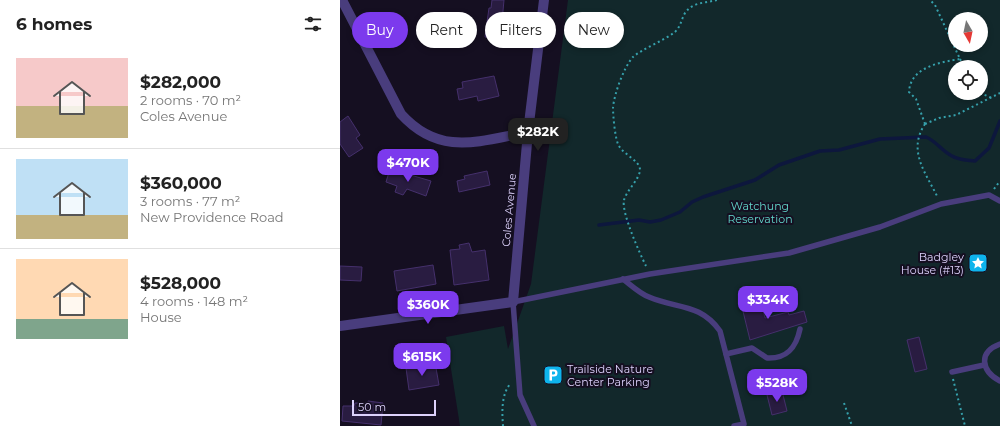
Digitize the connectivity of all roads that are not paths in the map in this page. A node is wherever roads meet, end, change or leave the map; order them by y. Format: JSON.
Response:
{"nodes":[{"id":1,"x":342,"y":0,"type":"edge"},
{"id":2,"x":544,"y":0,"type":"edge"},
{"id":3,"x":528,"y":132,"type":"junction"},
{"id":4,"x":1000,"y":201,"type":"edge"},
{"id":5,"x":623,"y":279,"type":"junction"},
{"id":6,"x":513,"y":302,"type":"junction"},
{"id":7,"x":340,"y":326,"type":"edge"},
{"id":8,"x":800,"y":329,"type":"dead end"},
{"id":9,"x":1000,"y":344,"type":"edge"},
{"id":10,"x":726,"y":354,"type":"junction"},
{"id":11,"x":984,"y":365,"type":"junction"},
{"id":12,"x":952,"y":372,"type":"road end"},
{"id":13,"x":1000,"y":381,"type":"edge"},
{"id":14,"x":744,"y":425,"type":"edge"},
{"id":15,"x":534,"y":426,"type":"edge"},
{"id":16,"x":734,"y":426,"type":"edge"}],
"edges":[{"from":1,"to":3,"type":"street"},
{"from":2,"to":3,"type":"street","name":"Coles Avenue"},
{"from":3,"to":6,"type":"street","name":"Coles Avenue"},
{"from":4,"to":5,"type":"lane"},
{"from":5,"to":6,"type":"lane"},
{"from":5,"to":10,"type":"lane"},
{"from":6,"to":7,"type":"street"},
{"from":6,"to":15,"type":"lane"},
{"from":8,"to":10,"type":"lane"},
{"from":9,"to":11,"type":"lane"},
{"from":10,"to":14,"type":"lane"},
{"from":11,"to":12,"type":"lane"},
{"from":11,"to":13,"type":"lane"},
{"from":14,"to":16,"type":"lane"}]}
